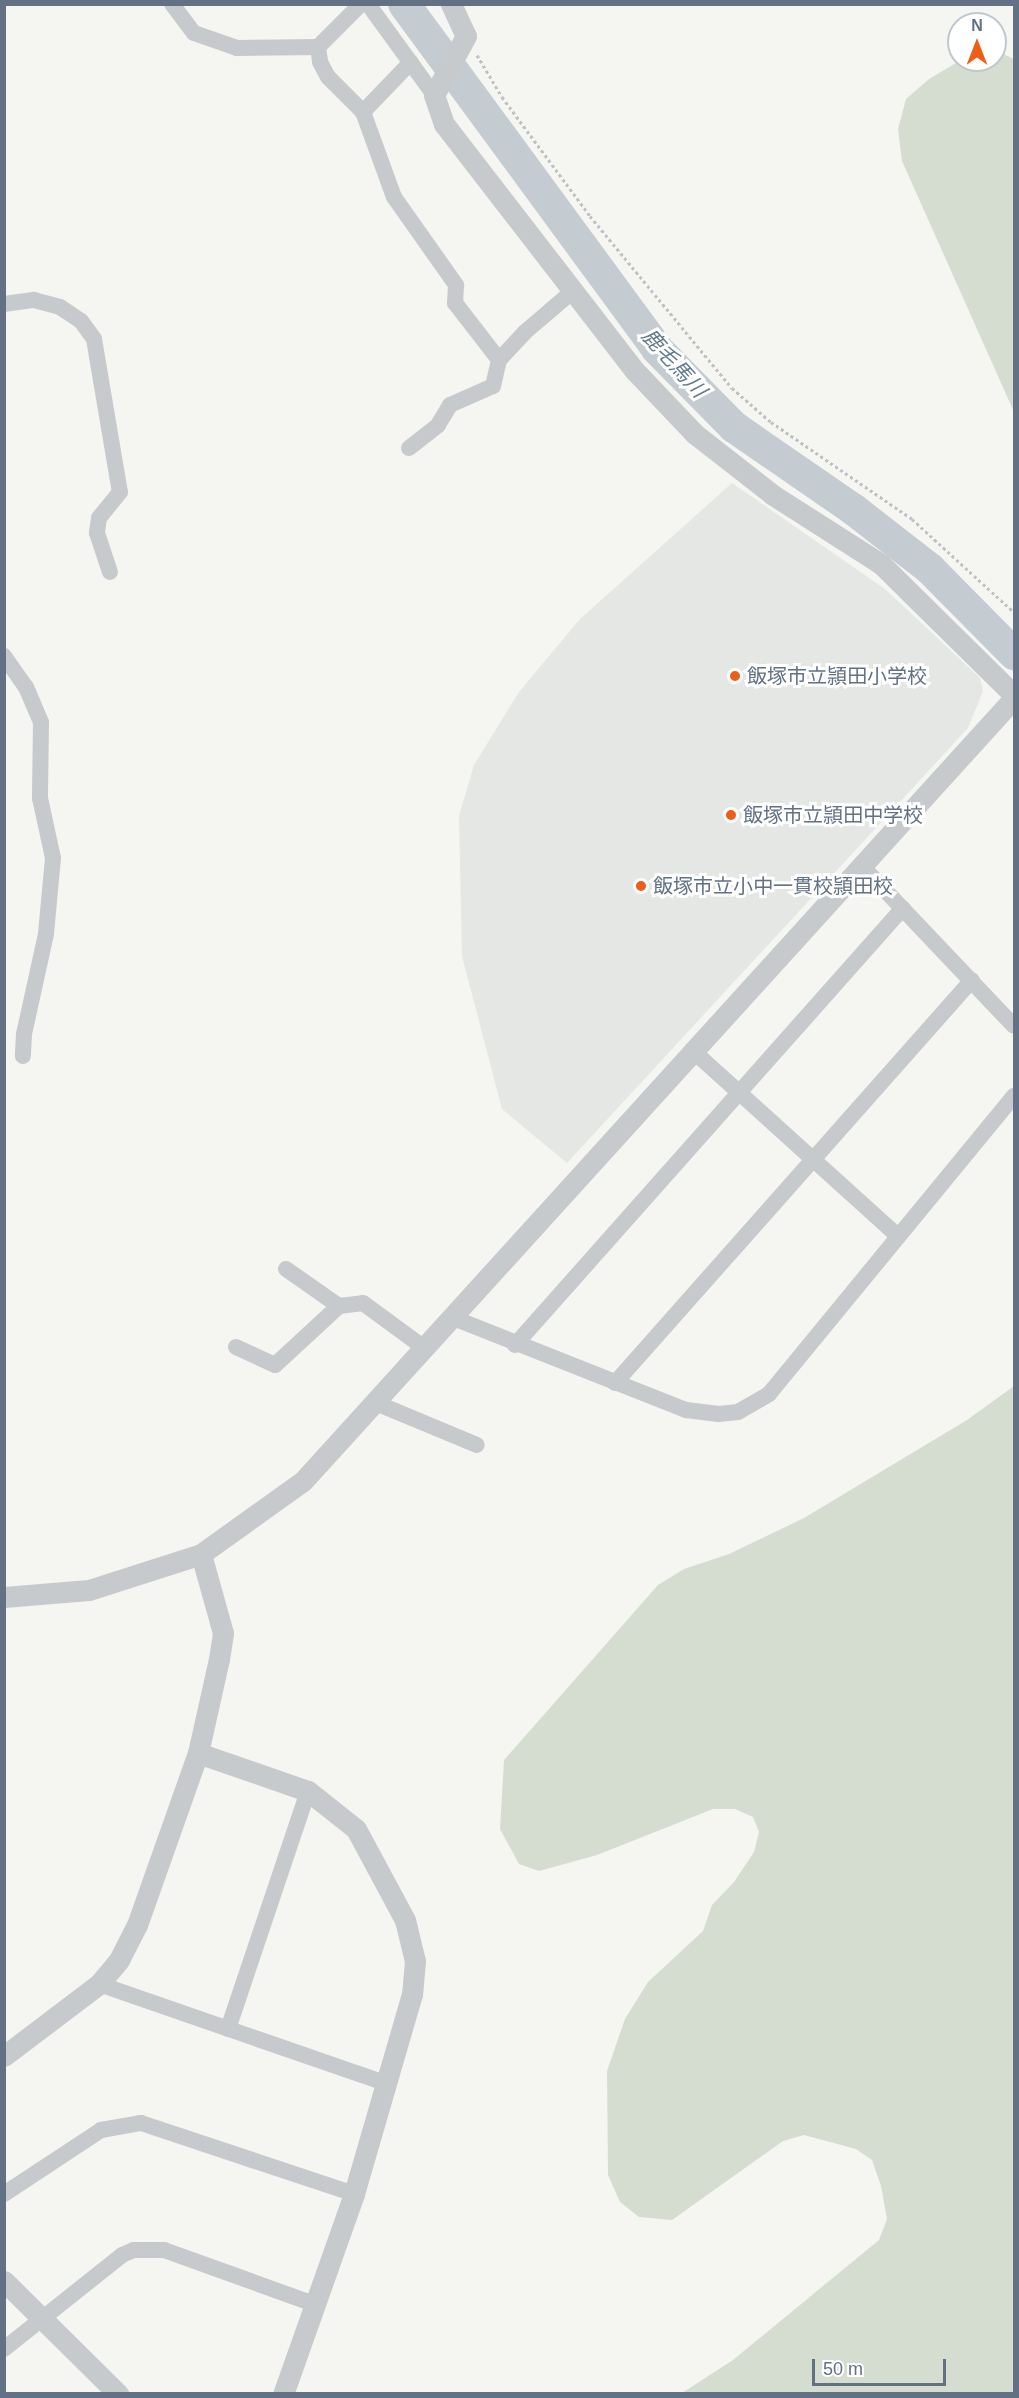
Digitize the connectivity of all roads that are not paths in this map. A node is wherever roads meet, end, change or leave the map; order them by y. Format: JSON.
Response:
{"nodes":[{"id":1,"x":172,"y":4,"type":"edge"},
{"id":2,"x":361,"y":4,"type":"edge"},
{"id":3,"x":368,"y":4,"type":"edge"},
{"id":4,"x":451,"y":4,"type":"edge"},
{"id":5,"x":318,"y":47,"type":"junction"},
{"id":6,"x":411,"y":62,"type":"junction"},
{"id":7,"x":434,"y":95,"type":"junction"},
{"id":8,"x":363,"y":112,"type":"junction"},
{"id":9,"x":573,"y":291,"type":"junction"},
{"id":10,"x":4,"y":304,"type":"edge"},
{"id":11,"x":499,"y":360,"type":"junction"},
{"id":12,"x":409,"y":448,"type":"dead end"},
{"id":13,"x":110,"y":572,"type":"dead end"},
{"id":14,"x":4,"y":656,"type":"edge"},
{"id":15,"x":1014,"y":696,"type":"edge"},
{"id":16,"x":863,"y":867,"type":"junction"},
{"id":17,"x":903,"y":908,"type":"junction"},
{"id":18,"x":972,"y":980,"type":"junction"},
{"id":19,"x":1014,"y":1026,"type":"edge"},
{"id":20,"x":692,"y":1050,"type":"junction"},
{"id":21,"x":23,"y":1056,"type":"dead end"},
{"id":22,"x":737,"y":1092,"type":"junction"},
{"id":23,"x":1014,"y":1096,"type":"edge"},
{"id":24,"x":811,"y":1157,"type":"junction"},
{"id":25,"x":898,"y":1236,"type":"junction"},
{"id":26,"x":286,"y":1269,"type":"dead end"},
{"id":27,"x":339,"y":1306,"type":"junction"},
{"id":28,"x":451,"y":1317,"type":"junction"},
{"id":29,"x":515,"y":1345,"type":"junction"},
{"id":30,"x":236,"y":1347,"type":"dead end"},
{"id":31,"x":423,"y":1347,"type":"junction"},
{"id":32,"x":615,"y":1383,"type":"junction"},
{"id":33,"x":376,"y":1403,"type":"junction"},
{"id":34,"x":477,"y":1445,"type":"dead end"},
{"id":35,"x":201,"y":1554,"type":"junction"},
{"id":36,"x":4,"y":1597,"type":"edge"},
{"id":37,"x":198,"y":1753,"type":"junction"},
{"id":38,"x":308,"y":1791,"type":"junction"},
{"id":39,"x":99,"y":1984,"type":"junction"},
{"id":40,"x":228,"y":2029,"type":"junction"},
{"id":41,"x":4,"y":2056,"type":"edge"},
{"id":42,"x":387,"y":2084,"type":"junction"},
{"id":43,"x":4,"y":2194,"type":"edge"},
{"id":44,"x":354,"y":2194,"type":"junction"},
{"id":45,"x":4,"y":2281,"type":"edge"},
{"id":46,"x":317,"y":2305,"type":"junction"},
{"id":47,"x":44,"y":2318,"type":"junction"},
{"id":48,"x":4,"y":2349,"type":"edge"},
{"id":49,"x":118,"y":2394,"type":"edge"},
{"id":50,"x":283,"y":2394,"type":"edge"}],
"edges":[{"from":1,"to":5,"type":"street"},
{"from":2,"to":5,"type":"street"},
{"from":3,"to":6,"type":"street"},
{"from":4,"to":7,"type":"street"},
{"from":5,"to":8,"type":"street"},
{"from":6,"to":7,"type":"street"},
{"from":6,"to":8,"type":"street"},
{"from":7,"to":9,"type":"street"},
{"from":8,"to":11,"type":"street"},
{"from":9,"to":11,"type":"street"},
{"from":9,"to":15,"type":"street"},
{"from":10,"to":13,"type":"street"},
{"from":11,"to":12,"type":"street"},
{"from":14,"to":21,"type":"street"},
{"from":15,"to":16,"type":"street"},
{"from":16,"to":17,"type":"street"},
{"from":16,"to":20,"type":"street"},
{"from":17,"to":18,"type":"street"},
{"from":17,"to":22,"type":"street"},
{"from":18,"to":19,"type":"street"},
{"from":18,"to":24,"type":"street"},
{"from":20,"to":22,"type":"street"},
{"from":20,"to":28,"type":"street"},
{"from":22,"to":24,"type":"street"},
{"from":22,"to":29,"type":"street"},
{"from":23,"to":25,"type":"street"},
{"from":24,"to":25,"type":"street"},
{"from":24,"to":32,"type":"street"},
{"from":25,"to":32,"type":"street"},
{"from":26,"to":27,"type":"street"},
{"from":27,"to":30,"type":"street"},
{"from":27,"to":31,"type":"street"},
{"from":28,"to":29,"type":"street"},
{"from":28,"to":31,"type":"street"},
{"from":29,"to":32,"type":"street"},
{"from":31,"to":33,"type":"street"},
{"from":33,"to":34,"type":"street"},
{"from":33,"to":35,"type":"street"},
{"from":35,"to":36,"type":"street"},
{"from":35,"to":37,"type":"street"},
{"from":37,"to":38,"type":"street"},
{"from":37,"to":39,"type":"street"},
{"from":38,"to":40,"type":"street"},
{"from":38,"to":42,"type":"street"},
{"from":39,"to":40,"type":"street"},
{"from":39,"to":41,"type":"street"},
{"from":40,"to":42,"type":"street"},
{"from":42,"to":44,"type":"street"},
{"from":43,"to":44,"type":"street"},
{"from":44,"to":46,"type":"street"},
{"from":45,"to":47,"type":"street"},
{"from":46,"to":47,"type":"street"},
{"from":46,"to":50,"type":"street"},
{"from":47,"to":48,"type":"street"},
{"from":47,"to":49,"type":"street"}]}
